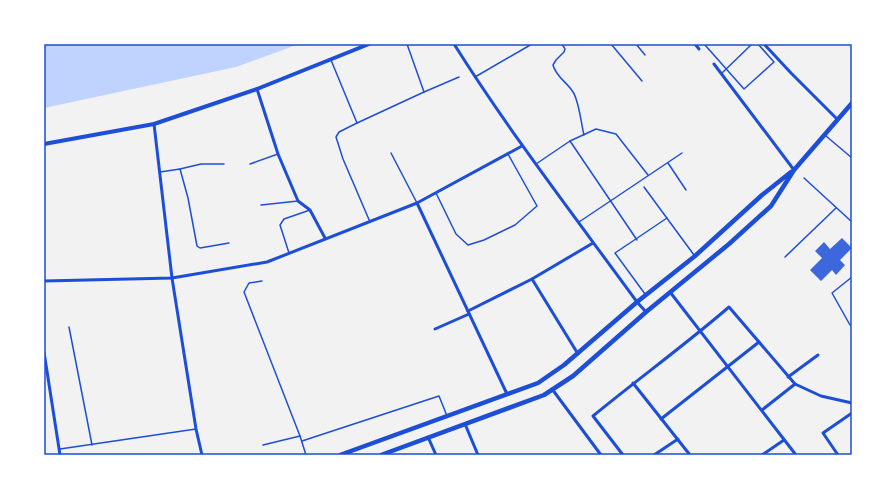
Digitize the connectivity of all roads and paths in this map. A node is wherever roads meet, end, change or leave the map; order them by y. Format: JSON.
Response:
{"nodes":[{"id":1,"x":369,"y":44,"type":"edge"},
{"id":2,"x":407,"y":44,"type":"edge"},
{"id":3,"x":454,"y":44,"type":"edge"},
{"id":4,"x":532,"y":44,"type":"edge"},
{"id":5,"x":562,"y":44,"type":"edge"},
{"id":6,"x":611,"y":44,"type":"edge"},
{"id":7,"x":636,"y":44,"type":"edge"},
{"id":8,"x":694,"y":44,"type":"edge"},
{"id":9,"x":706,"y":44,"type":"edge"},
{"id":10,"x":752,"y":44,"type":"edge"},
{"id":11,"x":758,"y":44,"type":"edge"},
{"id":12,"x":764,"y":44,"type":"edge"},
{"id":13,"x":699,"y":49,"type":"dead end"},
{"id":14,"x":645,"y":55,"type":"dead end"},
{"id":15,"x":331,"y":59,"type":"junction"},
{"id":16,"x":714,"y":64,"type":"dead end"},
{"id":17,"x":726,"y":69,"type":"junction"},
{"id":18,"x":721,"y":74,"type":"junction"},
{"id":19,"x":459,"y":77,"type":"dead end"},
{"id":20,"x":475,"y":78,"type":"junction"},
{"id":21,"x":642,"y":81,"type":"dead end"},
{"id":22,"x":257,"y":89,"type":"junction"},
{"id":23,"x":424,"y":92,"type":"junction"},
{"id":24,"x":852,"y":103,"type":"edge"},
{"id":25,"x":837,"y":119,"type":"junction"},
{"id":26,"x":357,"y":123,"type":"junction"},
{"id":27,"x":154,"y":124,"type":"junction"},
{"id":28,"x":824,"y":133,"type":"junction"},
{"id":29,"x":584,"y":134,"type":"junction"},
{"id":30,"x":570,"y":141,"type":"junction"},
{"id":31,"x":44,"y":144,"type":"edge"},
{"id":32,"x":522,"y":146,"type":"junction"},
{"id":33,"x":391,"y":153,"type":"dead end"},
{"id":34,"x":682,"y":153,"type":"dead end"},
{"id":35,"x":278,"y":154,"type":"junction"},
{"id":36,"x":508,"y":154,"type":"junction"},
{"id":37,"x":852,"y":158,"type":"edge"},
{"id":38,"x":668,"y":163,"type":"junction"},
{"id":39,"x":224,"y":164,"type":"dead end"},
{"id":40,"x":250,"y":164,"type":"dead end"},
{"id":41,"x":536,"y":164,"type":"junction"},
{"id":42,"x":180,"y":169,"type":"junction"},
{"id":43,"x":794,"y":170,"type":"junction"},
{"id":44,"x":160,"y":172,"type":"junction"},
{"id":45,"x":648,"y":176,"type":"junction"},
{"id":46,"x":804,"y":178,"type":"dead end"},
{"id":47,"x":644,"y":187,"type":"dead end"},
{"id":48,"x":686,"y":190,"type":"dead end"},
{"id":49,"x":436,"y":193,"type":"junction"},
{"id":50,"x":610,"y":200,"type":"junction"},
{"id":51,"x":298,"y":201,"type":"junction"},
{"id":52,"x":417,"y":203,"type":"junction"},
{"id":53,"x":261,"y":205,"type":"dead end"},
{"id":54,"x":836,"y":208,"type":"junction"},
{"id":55,"x":310,"y":210,"type":"junction"},
{"id":56,"x":667,"y":218,"type":"junction"},
{"id":57,"x":370,"y":222,"type":"junction"},
{"id":58,"x":578,"y":222,"type":"junction"},
{"id":59,"x":852,"y":222,"type":"edge"},
{"id":60,"x":326,"y":238,"type":"junction"},
{"id":61,"x":637,"y":240,"type":"junction"},
{"id":62,"x":229,"y":243,"type":"dead end"},
{"id":63,"x":593,"y":243,"type":"junction"},
{"id":64,"x":289,"y":253,"type":"junction"},
{"id":65,"x":695,"y":256,"type":"junction"},
{"id":66,"x":785,"y":257,"type":"dead end"},
{"id":67,"x":852,"y":277,"type":"edge"},
{"id":68,"x":172,"y":278,"type":"junction"},
{"id":69,"x":532,"y":279,"type":"junction"},
{"id":70,"x":44,"y":281,"type":"edge"},
{"id":71,"x":262,"y":281,"type":"dead end"},
{"id":72,"x":670,"y":292,"type":"junction"},
{"id":73,"x":646,"y":295,"type":"junction"},
{"id":74,"x":637,"y":302,"type":"junction"},
{"id":75,"x":468,"y":312,"type":"junction"},
{"id":76,"x":646,"y":312,"type":"junction"},
{"id":77,"x":852,"y":325,"type":"edge"},
{"id":78,"x":69,"y":327,"type":"dead end"},
{"id":79,"x":435,"y":330,"type":"dead end"},
{"id":80,"x":701,"y":332,"type":"junction"},
{"id":81,"x":759,"y":342,"type":"junction"},
{"id":82,"x":44,"y":352,"type":"edge"},
{"id":83,"x":578,"y":354,"type":"junction"},
{"id":84,"x":818,"y":355,"type":"dead end"},
{"id":85,"x":45,"y":361,"type":"edge"},
{"id":86,"x":728,"y":367,"type":"junction"},
{"id":87,"x":788,"y":377,"type":"junction"},
{"id":88,"x":633,"y":383,"type":"junction"},
{"id":89,"x":795,"y":384,"type":"junction"},
{"id":90,"x":552,"y":389,"type":"junction"},
{"id":91,"x":507,"y":394,"type":"junction"},
{"id":92,"x":852,"y":403,"type":"edge"},
{"id":93,"x":762,"y":410,"type":"junction"},
{"id":94,"x":852,"y":413,"type":"edge"},
{"id":95,"x":447,"y":416,"type":"junction"},
{"id":96,"x":661,"y":419,"type":"junction"},
{"id":97,"x":465,"y":424,"type":"junction"},
{"id":98,"x":196,"y":429,"type":"junction"},
{"id":99,"x":300,"y":436,"type":"junction"},
{"id":100,"x":428,"y":437,"type":"junction"},
{"id":101,"x":678,"y":439,"type":"junction"},
{"id":102,"x":784,"y":440,"type":"junction"},
{"id":103,"x":302,"y":441,"type":"junction"},
{"id":104,"x":263,"y":445,"type":"dead end"},
{"id":105,"x":92,"y":446,"type":"junction"},
{"id":106,"x":59,"y":450,"type":"junction"},
{"id":107,"x":60,"y":455,"type":"edge"},
{"id":108,"x":202,"y":455,"type":"edge"},
{"id":109,"x":306,"y":455,"type":"edge"},
{"id":110,"x":340,"y":455,"type":"edge"},
{"id":111,"x":381,"y":455,"type":"edge"},
{"id":112,"x":436,"y":455,"type":"edge"},
{"id":113,"x":478,"y":455,"type":"edge"},
{"id":114,"x":601,"y":455,"type":"edge"},
{"id":115,"x":622,"y":455,"type":"edge"},
{"id":116,"x":654,"y":455,"type":"edge"},
{"id":117,"x":690,"y":455,"type":"edge"},
{"id":118,"x":762,"y":455,"type":"edge"},
{"id":119,"x":796,"y":455,"type":"edge"},
{"id":120,"x":838,"y":455,"type":"edge"}],
"edges":[{"from":1,"to":15,"type":"street"},
{"from":2,"to":23,"type":"lane"},
{"from":3,"to":20,"type":"street"},
{"from":4,"to":20,"type":"lane"},
{"from":5,"to":29,"type":"lane"},
{"from":6,"to":21,"type":"lane"},
{"from":7,"to":14,"type":"lane"},
{"from":8,"to":13,"type":"street"},
{"from":9,"to":17,"type":"lane"},
{"from":10,"to":17,"type":"lane"},
{"from":11,"to":17,"type":"lane"},
{"from":12,"to":25,"type":"street"},
{"from":15,"to":22,"type":"street"},
{"from":15,"to":26,"type":"lane"},
{"from":16,"to":18,"type":"street"},
{"from":17,"to":18,"type":"lane"},
{"from":18,"to":43,"type":"street"},
{"from":19,"to":23,"type":"lane"},
{"from":20,"to":32,"type":"street"},
{"from":22,"to":27,"type":"street"},
{"from":22,"to":35,"type":"street"},
{"from":23,"to":26,"type":"lane"},
{"from":24,"to":25,"type":"main road"},
{"from":25,"to":28,"type":"main road"},
{"from":26,"to":57,"type":"lane"},
{"from":27,"to":31,"type":"street"},
{"from":27,"to":44,"type":"street"},
{"from":28,"to":37,"type":"lane"},
{"from":28,"to":43,"type":"main road"},
{"from":29,"to":30,"type":"lane"},
{"from":29,"to":45,"type":"lane"},
{"from":30,"to":41,"type":"lane"},
{"from":30,"to":50,"type":"lane"},
{"from":32,"to":36,"type":"street"},
{"from":32,"to":41,"type":"street"},
{"from":33,"to":52,"type":"lane"},
{"from":34,"to":38,"type":"lane"},
{"from":35,"to":40,"type":"lane"},
{"from":35,"to":51,"type":"street"},
{"from":36,"to":49,"type":"street"},
{"from":36,"to":49,"type":"lane"},
{"from":38,"to":45,"type":"lane"},
{"from":38,"to":48,"type":"lane"},
{"from":39,"to":42,"type":"lane"},
{"from":41,"to":58,"type":"street"},
{"from":42,"to":44,"type":"lane"},
{"from":42,"to":62,"type":"lane"},
{"from":43,"to":65,"type":"main road"},
{"from":43,"to":72,"type":"main road"},
{"from":44,"to":68,"type":"street"},
{"from":45,"to":50,"type":"lane"},
{"from":46,"to":54,"type":"lane"},
{"from":47,"to":56,"type":"lane"},
{"from":49,"to":52,"type":"street"},
{"from":50,"to":58,"type":"lane"},
{"from":50,"to":61,"type":"lane"},
{"from":51,"to":53,"type":"lane"},
{"from":51,"to":55,"type":"street"},
{"from":52,"to":57,"type":"street"},
{"from":52,"to":75,"type":"street"},
{"from":54,"to":59,"type":"lane"},
{"from":54,"to":66,"type":"lane"},
{"from":55,"to":60,"type":"street"},
{"from":55,"to":64,"type":"lane"},
{"from":56,"to":61,"type":"lane"},
{"from":56,"to":65,"type":"lane"},
{"from":57,"to":60,"type":"street"},
{"from":58,"to":63,"type":"street"},
{"from":60,"to":64,"type":"street"},
{"from":61,"to":73,"type":"lane"},
{"from":63,"to":69,"type":"street"},
{"from":63,"to":74,"type":"street"},
{"from":64,"to":68,"type":"street"},
{"from":65,"to":73,"type":"main road"},
{"from":67,"to":77,"type":"lane"},
{"from":68,"to":70,"type":"street"},
{"from":68,"to":98,"type":"street"},
{"from":69,"to":75,"type":"street"},
{"from":69,"to":83,"type":"street"},
{"from":71,"to":99,"type":"lane"},
{"from":72,"to":76,"type":"main road"},
{"from":72,"to":80,"type":"street"},
{"from":73,"to":74,"type":"main road"},
{"from":74,"to":76,"type":"street"},
{"from":74,"to":83,"type":"main road"},
{"from":75,"to":79,"type":"street"},
{"from":75,"to":91,"type":"street"},
{"from":76,"to":90,"type":"main road"},
{"from":78,"to":105,"type":"lane"},
{"from":80,"to":81,"type":"street"},
{"from":80,"to":86,"type":"street"},
{"from":80,"to":88,"type":"street"},
{"from":81,"to":86,"type":"street"},
{"from":81,"to":87,"type":"street"},
{"from":82,"to":85,"type":"street"},
{"from":83,"to":91,"type":"main road"},
{"from":84,"to":87,"type":"street"},
{"from":85,"to":106,"type":"street"},
{"from":86,"to":93,"type":"street"},
{"from":86,"to":96,"type":"street"},
{"from":87,"to":89,"type":"street"},
{"from":88,"to":96,"type":"street"},
{"from":88,"to":115,"type":"street"},
{"from":89,"to":92,"type":"street"},
{"from":89,"to":93,"type":"street"},
{"from":90,"to":97,"type":"main road"},
{"from":90,"to":114,"type":"street"},
{"from":91,"to":95,"type":"main road"},
{"from":93,"to":102,"type":"street"},
{"from":94,"to":120,"type":"street"},
{"from":95,"to":103,"type":"lane"},
{"from":95,"to":110,"type":"main road"},
{"from":96,"to":101,"type":"street"},
{"from":97,"to":100,"type":"main road"},
{"from":97,"to":113,"type":"street"},
{"from":98,"to":105,"type":"lane"},
{"from":98,"to":108,"type":"street"},
{"from":99,"to":103,"type":"lane"},
{"from":99,"to":104,"type":"lane"},
{"from":100,"to":111,"type":"main road"},
{"from":100,"to":112,"type":"street"},
{"from":101,"to":116,"type":"street"},
{"from":101,"to":117,"type":"street"},
{"from":102,"to":118,"type":"street"},
{"from":102,"to":119,"type":"street"},
{"from":103,"to":109,"type":"lane"},
{"from":105,"to":106,"type":"lane"},
{"from":106,"to":107,"type":"street"}]}
